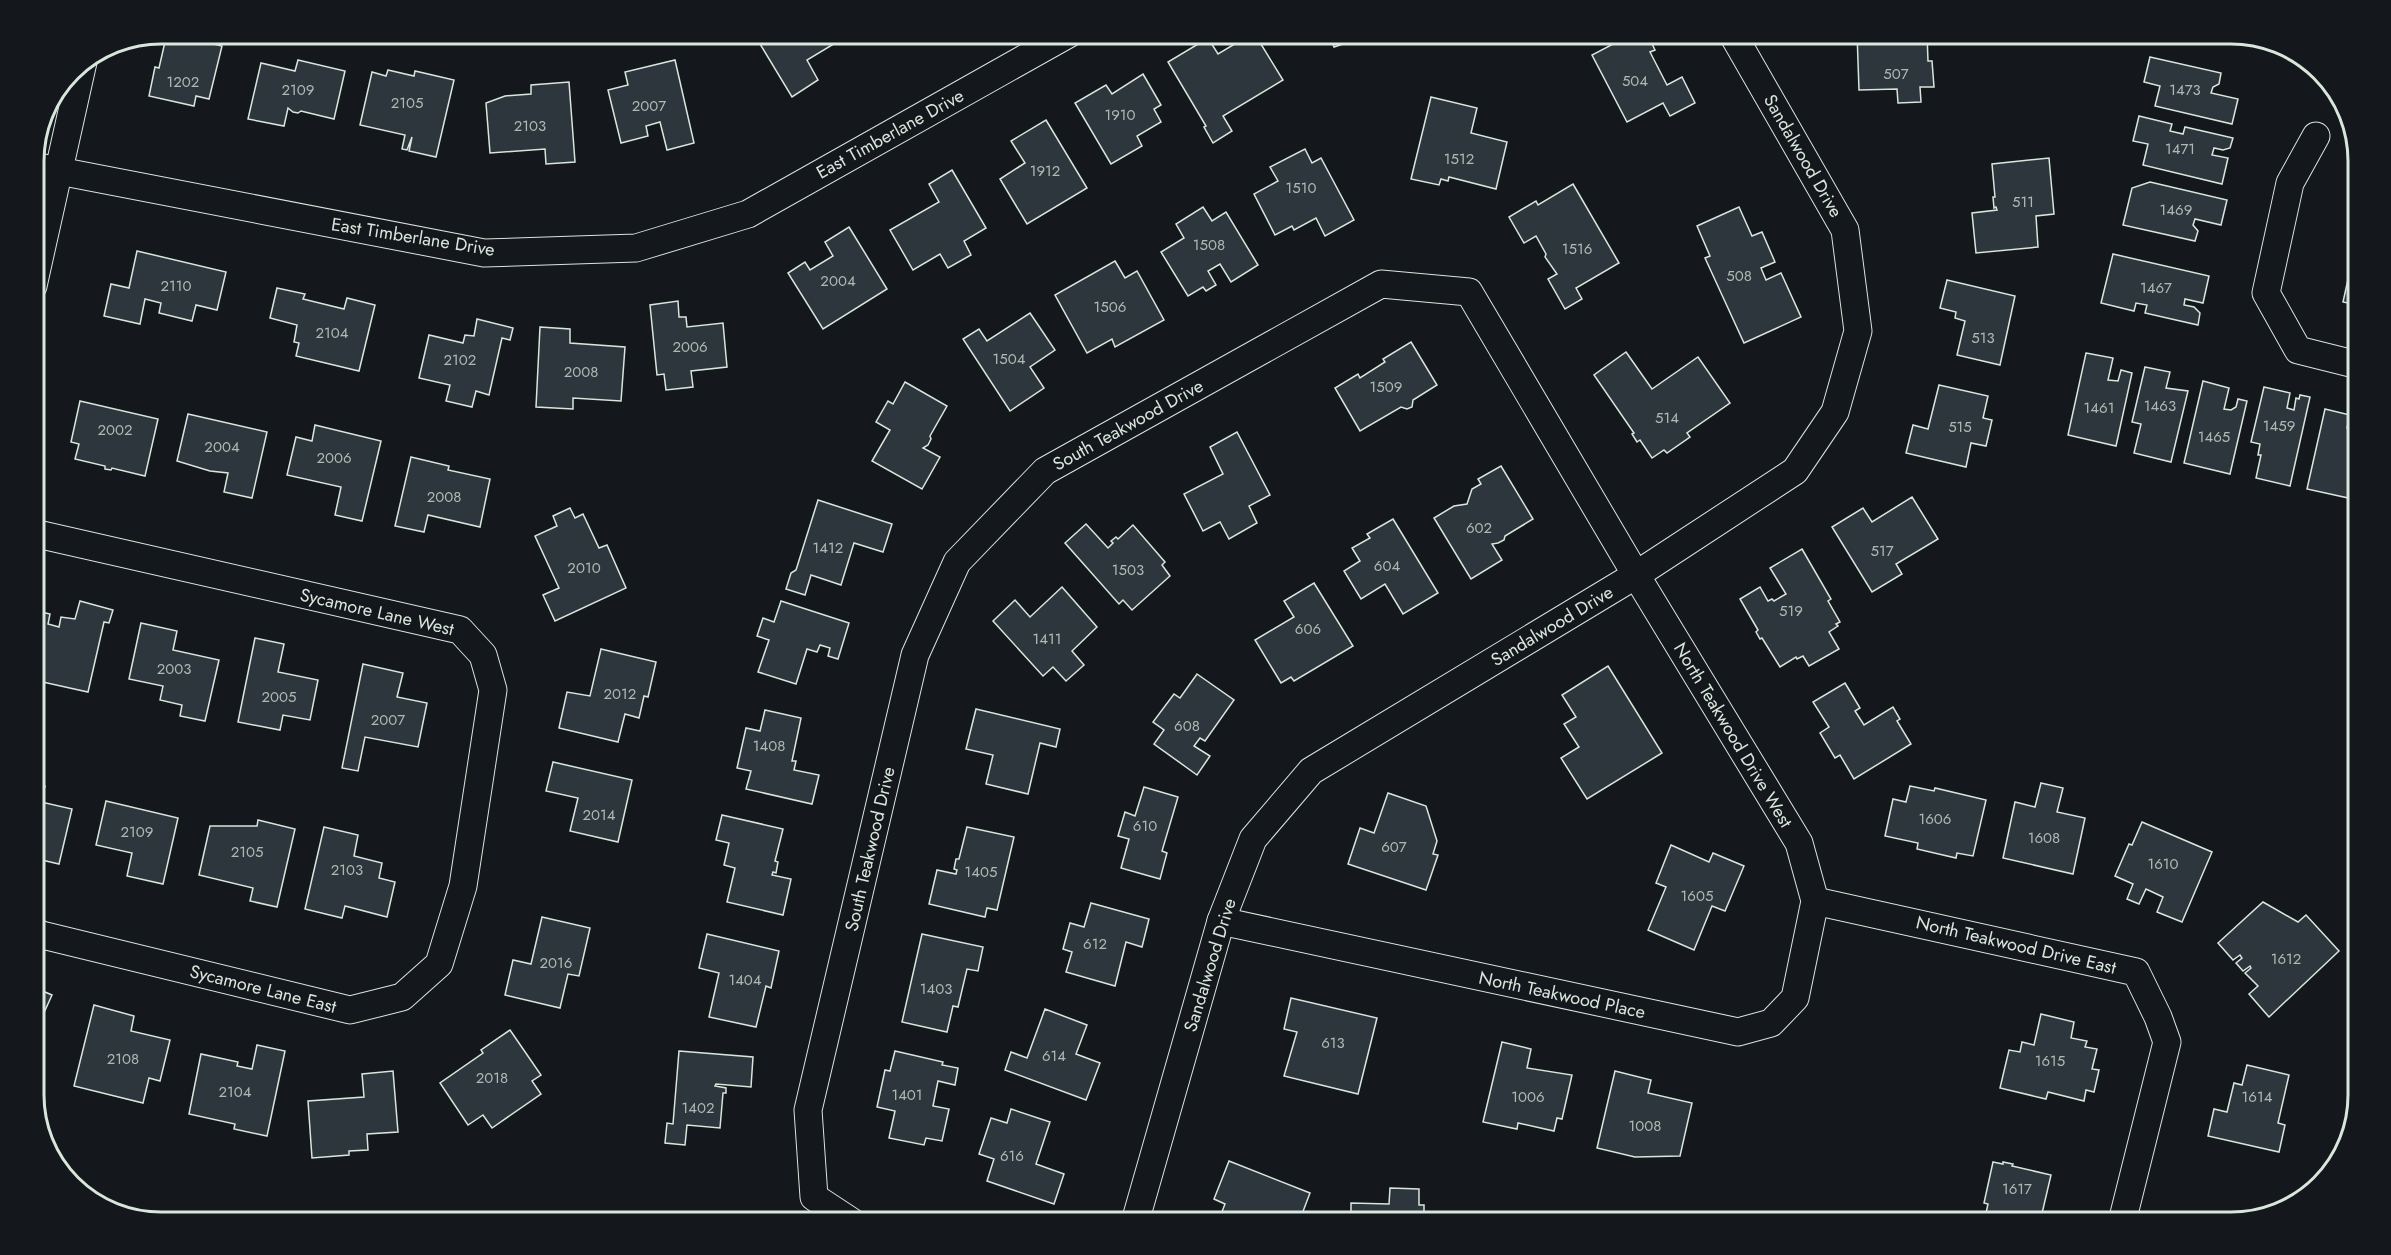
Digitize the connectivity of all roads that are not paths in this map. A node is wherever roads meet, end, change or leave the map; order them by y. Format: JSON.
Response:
{"nodes":[{"id":1,"x":1050,"y":44,"type":"edge"},
{"id":2,"x":1738,"y":44,"type":"edge"},
{"id":3,"x":77,"y":79,"type":"edge"},
{"id":4,"x":2316,"y":136,"type":"dead end"},
{"id":5,"x":46,"y":169,"type":"edge"},
{"id":6,"x":44,"y":187,"type":"edge"},
{"id":7,"x":2347,"y":362,"type":"edge"},
{"id":8,"x":44,"y":535,"type":"edge"},
{"id":9,"x":1636,"y":575,"type":"junction"},
{"id":10,"x":463,"y":886,"type":"joint"},
{"id":11,"x":1815,"y":901,"type":"junction"},
{"id":12,"x":1221,"y":921,"type":"junction"},
{"id":13,"x":44,"y":935,"type":"edge"},
{"id":14,"x":837,"y":1212,"type":"edge"},
{"id":15,"x":1138,"y":1212,"type":"edge"},
{"id":16,"x":2124,"y":1212,"type":"edge"}],
"edges":[{"from":1,"to":5,"type":"street","name":"East Timberlane Drive"},
{"from":2,"to":9,"type":"street","name":"Sandalwood Drive"},
{"from":3,"to":5,"type":"street"},
{"from":4,"to":7,"type":"street"},
{"from":5,"to":6,"type":"street"},
{"from":8,"to":10,"type":"street","name":"Sycamore Lane West"},
{"from":9,"to":11,"type":"street","name":"North Teakwood Drive West"},
{"from":9,"to":12,"type":"street","name":"Sandalwood Drive"},
{"from":9,"to":14,"type":"street","name":"South Teakwood Drive"},
{"from":10,"to":13,"type":"street","name":"Sycamore Lane East"},
{"from":11,"to":12,"type":"street","name":"North Teakwood Place"},
{"from":11,"to":16,"type":"street","name":"North Teakwood Drive East"},
{"from":12,"to":15,"type":"street","name":"Sandalwood Drive"}]}
